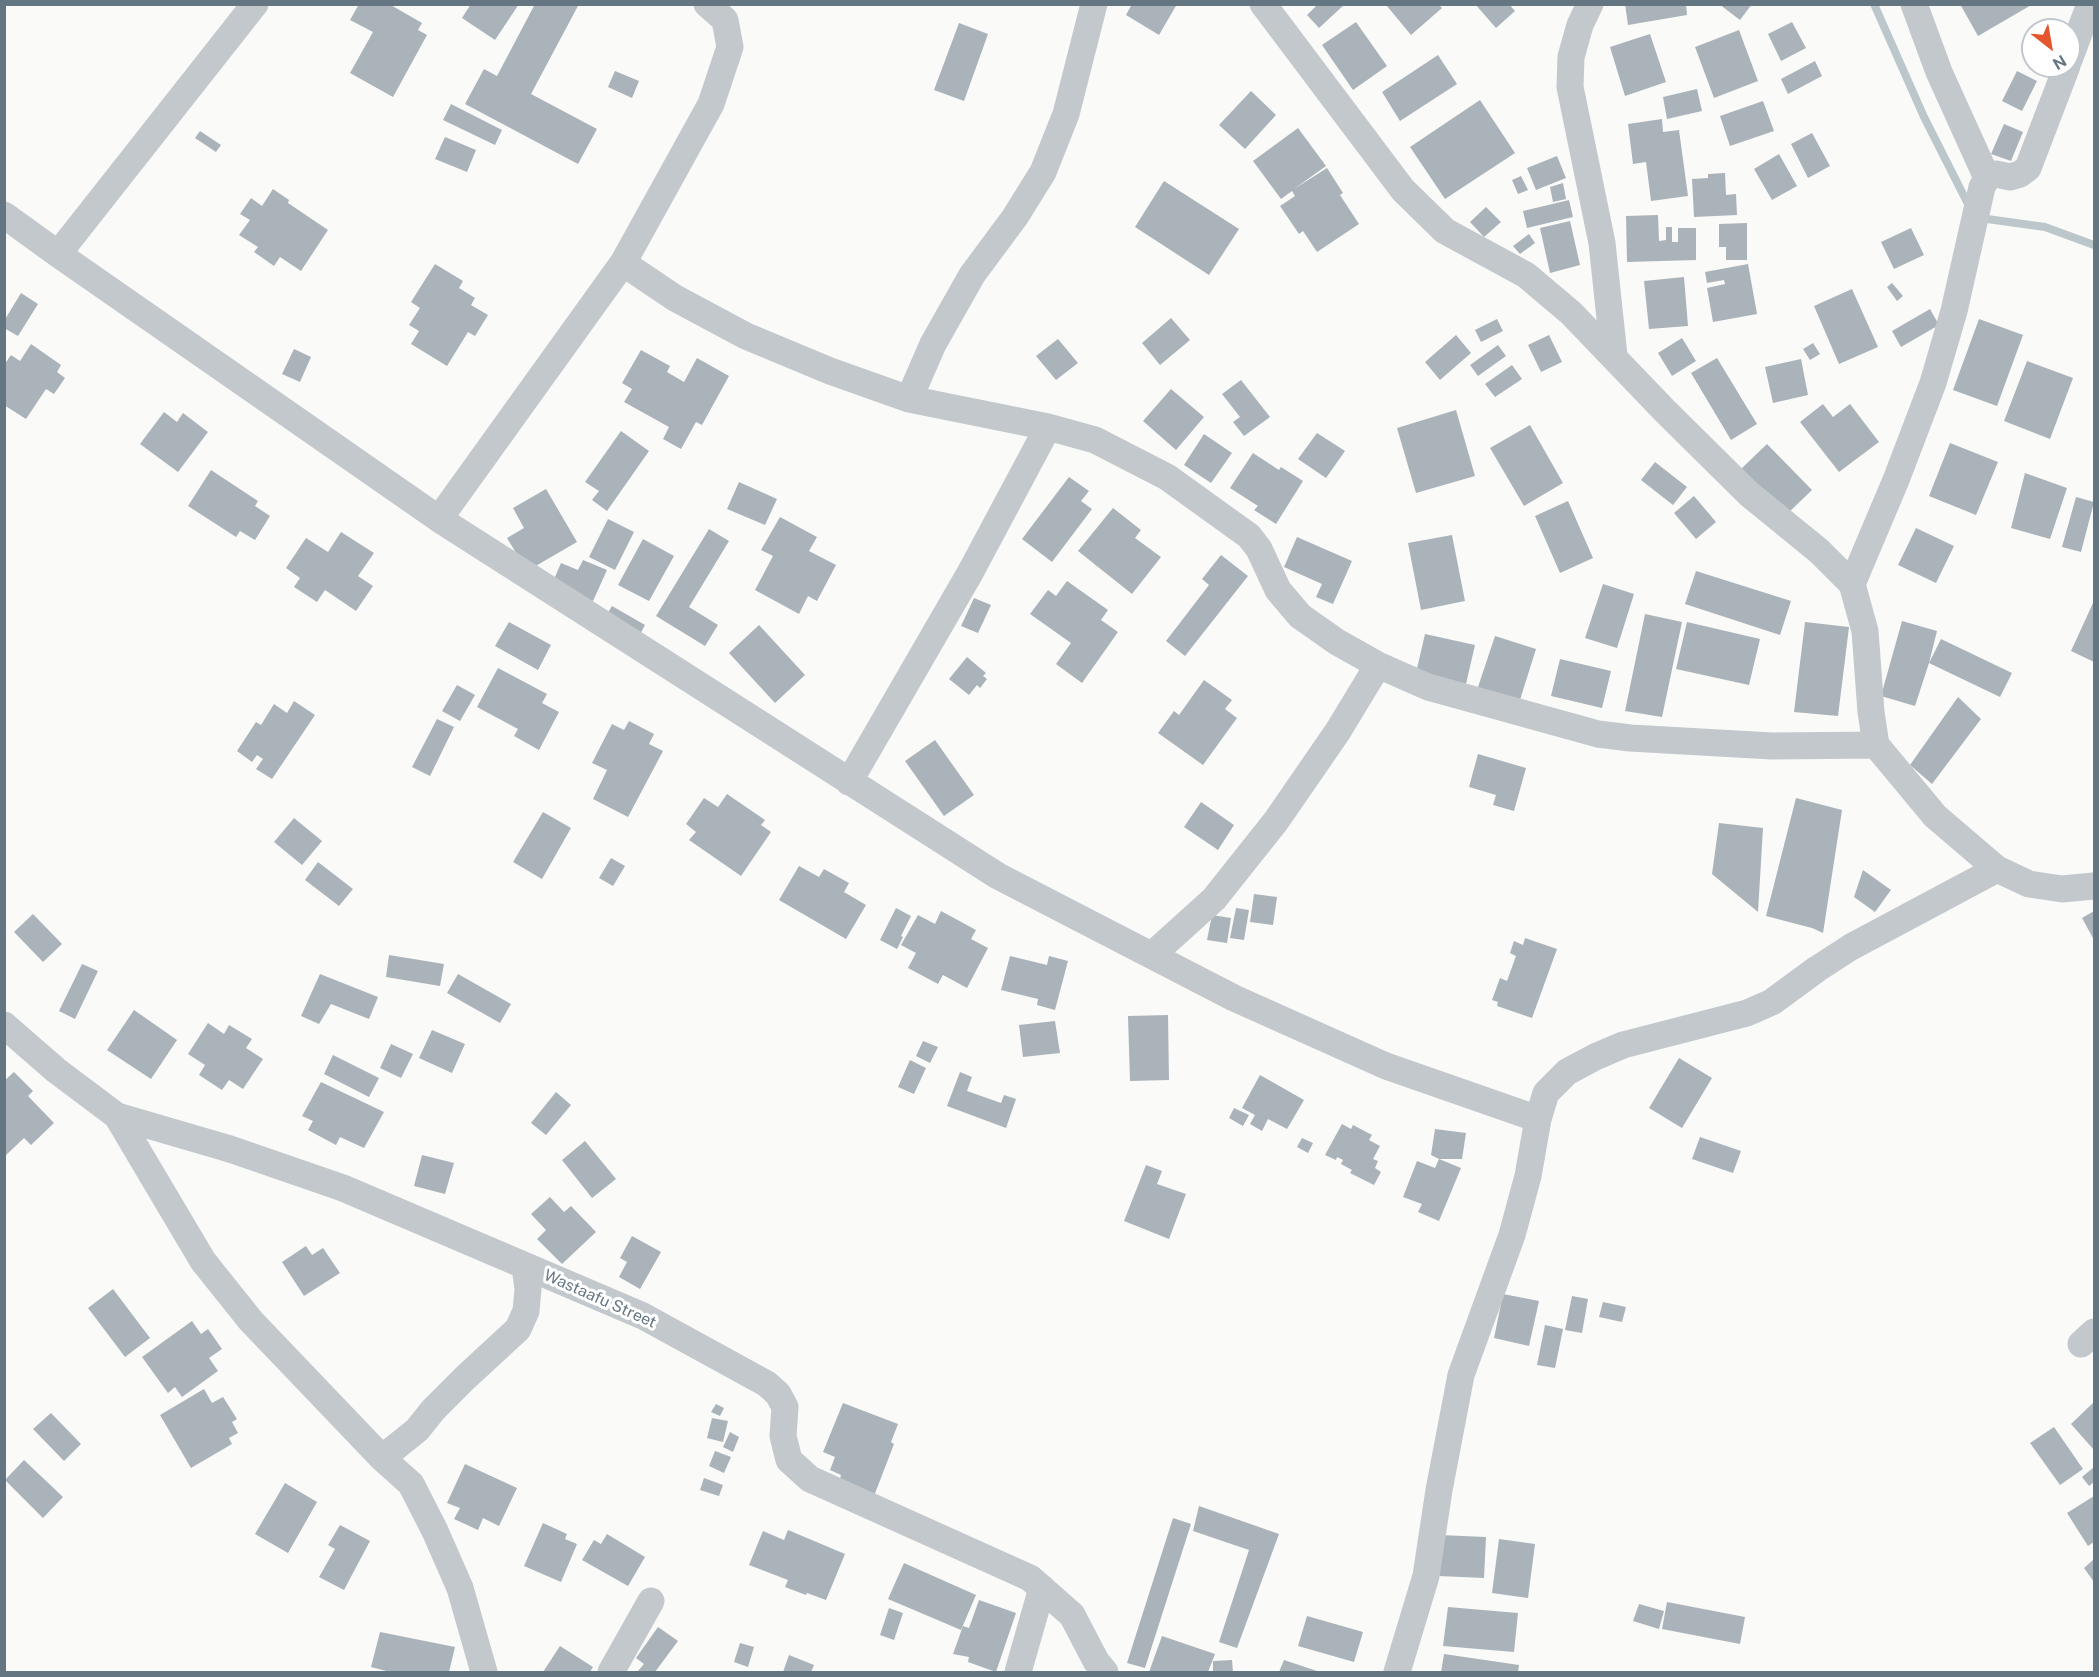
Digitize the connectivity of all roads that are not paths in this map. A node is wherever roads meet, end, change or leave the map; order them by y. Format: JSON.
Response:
{"nodes":[{"id":1,"x":255,"y":4,"type":"edge"},
{"id":2,"x":707,"y":4,"type":"edge"},
{"id":3,"x":1094,"y":4,"type":"edge"},
{"id":4,"x":1263,"y":4,"type":"edge"},
{"id":5,"x":1590,"y":4,"type":"edge"},
{"id":6,"x":1914,"y":4,"type":"edge"},
{"id":7,"x":2090,"y":4,"type":"edge"},
{"id":8,"x":2081,"y":28,"type":"edge"},
{"id":9,"x":2062,"y":78,"type":"edge"},
{"id":10,"x":1987,"y":178,"type":"junction"},
{"id":11,"x":4,"y":215,"type":"edge"},
{"id":12,"x":57,"y":254,"type":"junction"},
{"id":13,"x":622,"y":263,"type":"junction"},
{"id":14,"x":1614,"y":356,"type":"junction"},
{"id":15,"x":909,"y":399,"type":"junction"},
{"id":16,"x":1048,"y":427,"type":"junction"},
{"id":17,"x":439,"y":519,"type":"junction"},
{"id":18,"x":1852,"y":584,"type":"junction"},
{"id":19,"x":1378,"y":665,"type":"junction"},
{"id":20,"x":1876,"y":745,"type":"junction"},
{"id":21,"x":849,"y":782,"type":"junction"},
{"id":22,"x":1997,"y":869,"type":"junction"},
{"id":23,"x":2094,"y":886,"type":"edge"},
{"id":24,"x":1152,"y":955,"type":"junction"},
{"id":25,"x":4,"y":1025,"type":"edge"},
{"id":26,"x":117,"y":1116,"type":"junction"},
{"id":27,"x":1538,"y":1119,"type":"junction"},
{"id":28,"x":525,"y":1266,"type":"junction"},
{"id":29,"x":382,"y":1458,"type":"junction"},
{"id":30,"x":1042,"y":1588,"type":"junction"},
{"id":31,"x":651,"y":1601,"type":"dead end"},
{"id":32,"x":484,"y":1672,"type":"edge"},
{"id":33,"x":612,"y":1672,"type":"edge"},
{"id":34,"x":1018,"y":1672,"type":"edge"},
{"id":35,"x":1105,"y":1672,"type":"edge"},
{"id":36,"x":1396,"y":1672,"type":"edge"}],
"edges":[{"from":1,"to":12,"type":"street"},
{"from":2,"to":13,"type":"street"},
{"from":3,"to":15,"type":"street"},
{"from":4,"to":14,"type":"street"},
{"from":5,"to":14,"type":"street"},
{"from":6,"to":10,"type":"street"},
{"from":7,"to":8,"type":"street"},
{"from":9,"to":10,"type":"street"},
{"from":10,"to":18,"type":"street"},
{"from":11,"to":12,"type":"street"},
{"from":12,"to":17,"type":"street"},
{"from":13,"to":15,"type":"street"},
{"from":13,"to":17,"type":"street"},
{"from":14,"to":18,"type":"street"},
{"from":15,"to":16,"type":"street"},
{"from":16,"to":19,"type":"street"},
{"from":16,"to":21,"type":"street"},
{"from":17,"to":21,"type":"street"},
{"from":18,"to":20,"type":"street"},
{"from":19,"to":20,"type":"street"},
{"from":19,"to":24,"type":"street"},
{"from":20,"to":22,"type":"street"},
{"from":21,"to":24,"type":"street"},
{"from":22,"to":23,"type":"street"},
{"from":22,"to":27,"type":"street"},
{"from":24,"to":27,"type":"street"},
{"from":25,"to":26,"type":"street","name":"Wastaafu Street"},
{"from":26,"to":28,"type":"street","name":"Wastaafu Street"},
{"from":26,"to":29,"type":"street"},
{"from":27,"to":36,"type":"street"},
{"from":28,"to":29,"type":"street"},
{"from":28,"to":30,"type":"street","name":"Wastaafu Street"},
{"from":29,"to":32,"type":"street"},
{"from":30,"to":34,"type":"street"},
{"from":30,"to":35,"type":"street","name":"Wastaafu Street"},
{"from":31,"to":33,"type":"street"}]}
